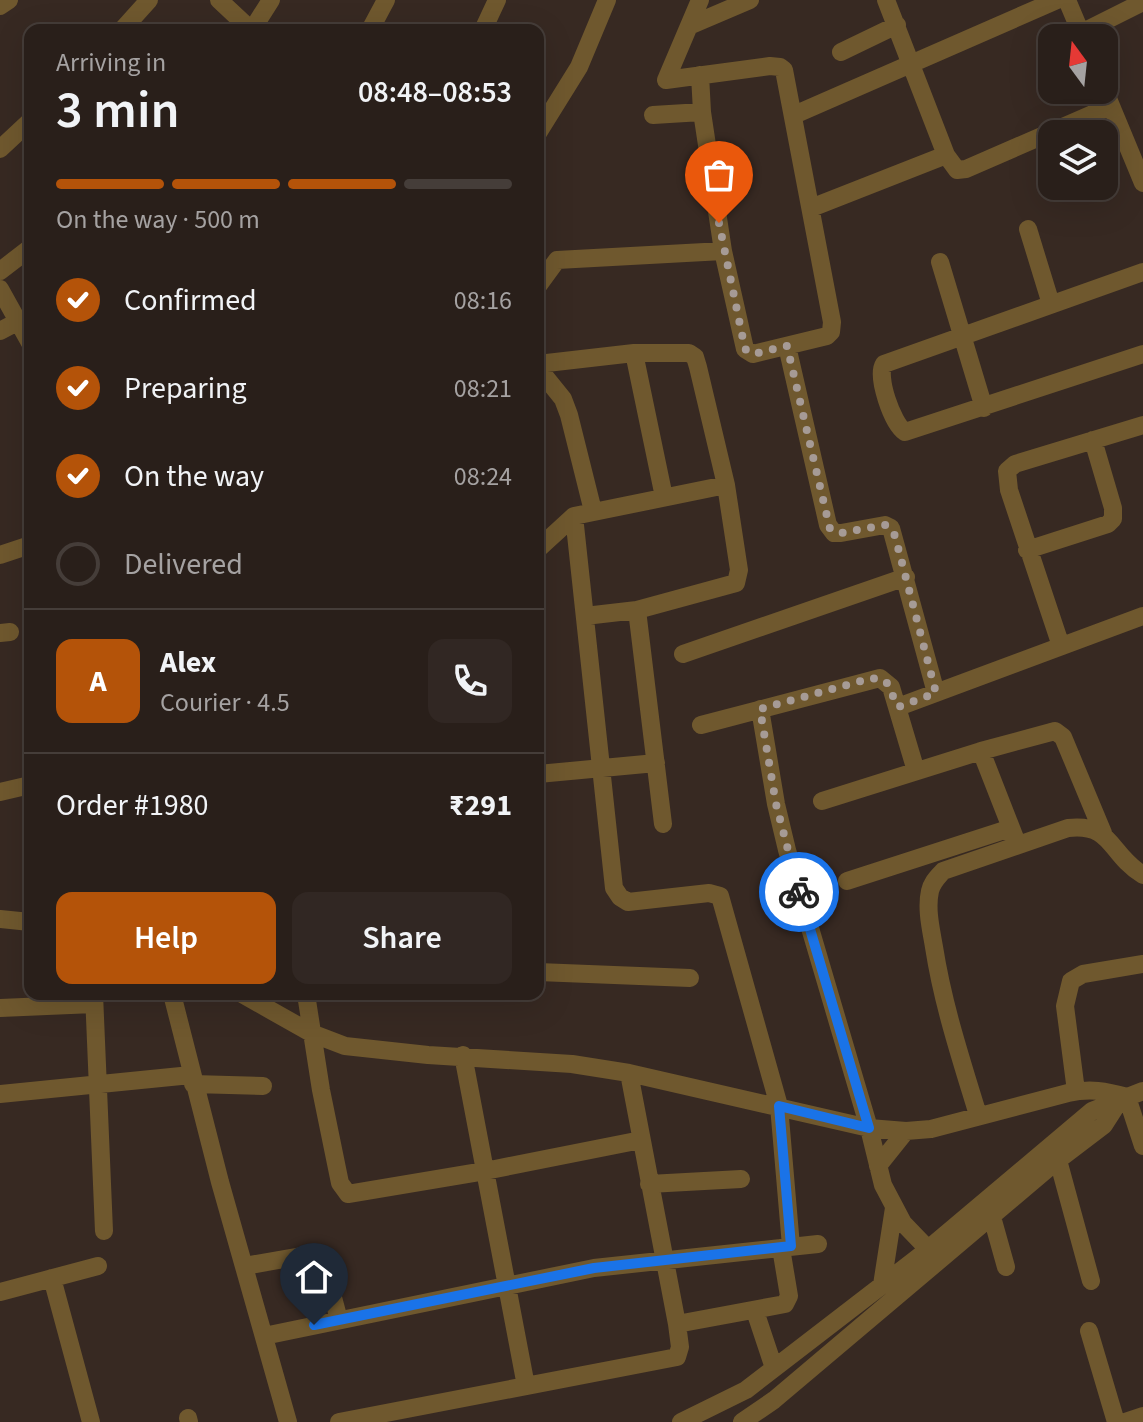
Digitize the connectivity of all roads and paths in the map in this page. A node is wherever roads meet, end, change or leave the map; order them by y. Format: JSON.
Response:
{"nodes":[{"id":1,"x":9,"y":0,"type":"edge"},
{"id":2,"x":149,"y":0,"type":"edge"},
{"id":3,"x":219,"y":0,"type":"edge"},
{"id":4,"x":271,"y":0,"type":"edge"},
{"id":5,"x":386,"y":0,"type":"edge"},
{"id":6,"x":497,"y":0,"type":"edge"},
{"id":7,"x":607,"y":0,"type":"edge"},
{"id":8,"x":700,"y":0,"type":"edge"},
{"id":9,"x":750,"y":0,"type":"edge"},
{"id":10,"x":886,"y":0,"type":"edge"},
{"id":11,"x":1057,"y":0,"type":"edge"},
{"id":12,"x":1067,"y":0,"type":"edge"},
{"id":13,"x":1143,"y":2,"type":"edge"},
{"id":14,"x":0,"y":6,"type":"edge"},
{"id":15,"x":127,"y":24,"type":"edge"},
{"id":16,"x":245,"y":24,"type":"edge"},
{"id":17,"x":256,"y":24,"type":"edge"},
{"id":18,"x":373,"y":24,"type":"edge"},
{"id":19,"x":486,"y":24,"type":"edge"},
{"id":20,"x":1077,"y":24,"type":"edge"},
{"id":21,"x":1104,"y":24,"type":"edge"},
{"id":22,"x":897,"y":25,"type":"junction"},
{"id":23,"x":689,"y":26,"type":"junction"},
{"id":24,"x":841,"y":52,"type":"dead end"},
{"id":25,"x":912,"y":63,"type":"junction"},
{"id":26,"x":700,"y":75,"type":"junction"},
{"id":27,"x":1096,"y":104,"type":"edge"},
{"id":28,"x":1110,"y":104,"type":"edge"},
{"id":29,"x":702,"y":112,"type":"junction"},
{"id":30,"x":653,"y":115,"type":"dead end"},
{"id":31,"x":794,"y":115,"type":"junction"},
{"id":32,"x":544,"y":123,"type":"edge"},
{"id":33,"x":24,"y":127,"type":"edge"},
{"id":34,"x":0,"y":149,"type":"edge"},
{"id":35,"x":946,"y":155,"type":"junction"},
{"id":36,"x":1143,"y":183,"type":"edge"},
{"id":37,"x":811,"y":208,"type":"junction"},
{"id":38,"x":1028,"y":229,"type":"dead end"},
{"id":39,"x":723,"y":251,"type":"junction"},
{"id":40,"x":24,"y":253,"type":"edge"},
{"id":41,"x":940,"y":262,"type":"dead end"},
{"id":42,"x":0,"y":271,"type":"edge"},
{"id":43,"x":1143,"y":272,"type":"edge"},
{"id":44,"x":544,"y":278,"type":"edge"},
{"id":45,"x":0,"y":289,"type":"edge"},
{"id":46,"x":1051,"y":304,"type":"junction"},
{"id":47,"x":19,"y":321,"type":"junction"},
{"id":48,"x":0,"y":331,"type":"edge"},
{"id":49,"x":24,"y":331,"type":"edge"},
{"id":50,"x":962,"y":336,"type":"junction"},
{"id":51,"x":787,"y":346,"type":"junction"},
{"id":52,"x":634,"y":353,"type":"junction"},
{"id":53,"x":1143,"y":354,"type":"edge"},
{"id":54,"x":544,"y":371,"type":"edge"},
{"id":55,"x":544,"y":377,"type":"edge"},
{"id":56,"x":984,"y":408,"type":"junction"},
{"id":57,"x":1143,"y":425,"type":"edge"},
{"id":58,"x":1093,"y":440,"type":"junction"},
{"id":59,"x":726,"y":485,"type":"junction"},
{"id":60,"x":664,"y":497,"type":"junction"},
{"id":61,"x":593,"y":511,"type":"junction"},
{"id":62,"x":574,"y":516,"type":"junction"},
{"id":63,"x":544,"y":544,"type":"edge"},
{"id":64,"x":24,"y":547,"type":"edge"},
{"id":65,"x":1027,"y":550,"type":"junction"},
{"id":66,"x":0,"y":555,"type":"edge"},
{"id":67,"x":906,"y":577,"type":"junction"},
{"id":68,"x":637,"y":610,"type":"junction"},
{"id":69,"x":585,"y":616,"type":"junction"},
{"id":70,"x":1143,"y":616,"type":"edge"},
{"id":71,"x":1061,"y":646,"type":"junction"},
{"id":72,"x":683,"y":654,"type":"dead end"},
{"id":73,"x":936,"y":693,"type":"junction"},
{"id":74,"x":898,"y":707,"type":"junction"},
{"id":75,"x":760,"y":709,"type":"junction"},
{"id":76,"x":701,"y":725,"type":"dead end"},
{"id":77,"x":981,"y":751,"type":"junction"},
{"id":78,"x":656,"y":763,"type":"junction"},
{"id":79,"x":602,"y":768,"type":"junction"},
{"id":80,"x":916,"y":771,"type":"junction"},
{"id":81,"x":544,"y":773,"type":"edge"},
{"id":82,"x":24,"y":786,"type":"edge"},
{"id":83,"x":0,"y":792,"type":"edge"},
{"id":84,"x":822,"y":801,"type":"dead end"},
{"id":85,"x":663,"y":824,"type":"dead end"},
{"id":86,"x":1103,"y":833,"type":"junction"},
{"id":87,"x":1014,"y":836,"type":"junction"},
{"id":88,"x":1143,"y":875,"type":"edge"},
{"id":89,"x":847,"y":881,"type":"dead end"},
{"id":90,"x":0,"y":919,"type":"edge"},
{"id":91,"x":24,"y":921,"type":"edge"},
{"id":92,"x":1143,"y":964,"type":"edge"},
{"id":93,"x":544,"y":972,"type":"edge"},
{"id":94,"x":690,"y":978,"type":"dead end"},
{"id":95,"x":84,"y":1000,"type":"edge"},
{"id":96,"x":94,"y":1000,"type":"edge"},
{"id":97,"x":173,"y":1000,"type":"edge"},
{"id":98,"x":253,"y":1000,"type":"edge"},
{"id":99,"x":307,"y":1000,"type":"edge"},
{"id":100,"x":0,"y":1008,"type":"edge"},
{"id":101,"x":311,"y":1033,"type":"junction"},
{"id":102,"x":463,"y":1055,"type":"junction"},
{"id":103,"x":629,"y":1073,"type":"junction"},
{"id":104,"x":192,"y":1079,"type":"junction"},
{"id":105,"x":98,"y":1084,"type":"junction"},
{"id":106,"x":263,"y":1086,"type":"dead end"},
{"id":107,"x":1076,"y":1091,"type":"junction"},
{"id":108,"x":0,"y":1094,"type":"edge"},
{"id":109,"x":1130,"y":1096,"type":"edge"},
{"id":110,"x":779,"y":1106,"type":"junction"},
{"id":111,"x":978,"y":1115,"type":"junction"},
{"id":112,"x":869,"y":1128,"type":"junction"},
{"id":113,"x":906,"y":1131,"type":"junction"},
{"id":114,"x":641,"y":1140,"type":"junction"},
{"id":115,"x":1143,"y":1146,"type":"edge"},
{"id":116,"x":1058,"y":1160,"type":"junction"},
{"id":117,"x":878,"y":1166,"type":"junction"},
{"id":118,"x":485,"y":1171,"type":"junction"},
{"id":119,"x":741,"y":1179,"type":"dead end"},
{"id":120,"x":649,"y":1184,"type":"junction"},
{"id":121,"x":894,"y":1208,"type":"junction"},
{"id":122,"x":992,"y":1217,"type":"junction"},
{"id":123,"x":104,"y":1231,"type":"dead end"},
{"id":124,"x":818,"y":1244,"type":"dead end"},
{"id":125,"x":786,"y":1247,"type":"junction"},
{"id":126,"x":928,"y":1249,"type":"junction"},
{"id":127,"x":664,"y":1261,"type":"junction"},
{"id":128,"x":98,"y":1266,"type":"dead end"},
{"id":129,"x":244,"y":1266,"type":"junction"},
{"id":130,"x":1006,"y":1267,"type":"dead end"},
{"id":131,"x":52,"y":1278,"type":"junction"},
{"id":132,"x":1091,"y":1281,"type":"dead end"},
{"id":133,"x":507,"y":1285,"type":"junction"},
{"id":134,"x":882,"y":1285,"type":"junction"},
{"id":135,"x":0,"y":1292,"type":"edge"},
{"id":136,"x":755,"y":1311,"type":"junction"},
{"id":137,"x":339,"y":1320,"type":"junction"},
{"id":138,"x":677,"y":1324,"type":"junction"},
{"id":139,"x":1089,"y":1331,"type":"dead end"},
{"id":140,"x":264,"y":1336,"type":"junction"},
{"id":141,"x":774,"y":1368,"type":"junction"},
{"id":142,"x":759,"y":1380,"type":"junction"},
{"id":143,"x":526,"y":1386,"type":"junction"},
{"id":144,"x":733,"y":1398,"type":"junction"},
{"id":145,"x":774,"y":1400,"type":"junction"},
{"id":146,"x":1143,"y":1416,"type":"edge"},
{"id":147,"x":744,"y":1420,"type":"edge"},
{"id":148,"x":91,"y":1422,"type":"edge"},
{"id":149,"x":288,"y":1422,"type":"edge"},
{"id":150,"x":339,"y":1422,"type":"edge"},
{"id":151,"x":681,"y":1422,"type":"edge"},
{"id":152,"x":1116,"y":1422,"type":"edge"},
{"id":153,"x":1125,"y":1422,"type":"edge"}],
"edges":[{"from":1,"to":14,"type":"street"},
{"from":2,"to":15,"type":"street"},
{"from":3,"to":16,"type":"street"},
{"from":4,"to":17,"type":"street"},
{"from":5,"to":18,"type":"street"},
{"from":6,"to":19,"type":"street"},
{"from":7,"to":32,"type":"street"},
{"from":8,"to":23,"type":"street"},
{"from":9,"to":23,"type":"street"},
{"from":10,"to":22,"type":"street"},
{"from":11,"to":25,"type":"street"},
{"from":12,"to":20,"type":"street"},
{"from":13,"to":21,"type":"street"},
{"from":22,"to":24,"type":"street"},
{"from":22,"to":25,"type":"street"},
{"from":23,"to":26,"type":"street"},
{"from":25,"to":31,"type":"street"},
{"from":25,"to":35,"type":"street"},
{"from":26,"to":29,"type":"street"},
{"from":26,"to":31,"type":"street"},
{"from":27,"to":35,"type":"street"},
{"from":28,"to":36,"type":"street"},
{"from":29,"to":30,"type":"street"},
{"from":29,"to":39,"type":"street"},
{"from":31,"to":37,"type":"street"},
{"from":33,"to":34,"type":"street"},
{"from":35,"to":37,"type":"street"},
{"from":37,"to":51,"type":"street"},
{"from":38,"to":46,"type":"street"},
{"from":39,"to":44,"type":"street"},
{"from":39,"to":51,"type":"street"},
{"from":40,"to":42,"type":"street"},
{"from":41,"to":50,"type":"street"},
{"from":43,"to":46,"type":"street"},
{"from":45,"to":47,"type":"street"},
{"from":46,"to":50,"type":"street"},
{"from":47,"to":48,"type":"street"},
{"from":47,"to":49,"type":"street"},
{"from":50,"to":56,"type":"street"},
{"from":50,"to":56,"type":"street"},
{"from":51,"to":67,"type":"street"},
{"from":52,"to":54,"type":"street"},
{"from":52,"to":59,"type":"street"},
{"from":52,"to":60,"type":"street"},
{"from":53,"to":56,"type":"street"},
{"from":55,"to":61,"type":"street"},
{"from":57,"to":58,"type":"street"},
{"from":58,"to":65,"type":"street"},
{"from":58,"to":65,"type":"street"},
{"from":59,"to":60,"type":"street"},
{"from":59,"to":68,"type":"street"},
{"from":60,"to":61,"type":"street"},
{"from":61,"to":62,"type":"street"},
{"from":62,"to":63,"type":"street"},
{"from":62,"to":69,"type":"street"},
{"from":64,"to":66,"type":"street"},
{"from":65,"to":71,"type":"street"},
{"from":67,"to":72,"type":"street"},
{"from":67,"to":73,"type":"street"},
{"from":68,"to":69,"type":"street"},
{"from":68,"to":78,"type":"street"},
{"from":69,"to":79,"type":"street"},
{"from":70,"to":71,"type":"street"},
{"from":71,"to":73,"type":"street"},
{"from":73,"to":74,"type":"street"},
{"from":74,"to":75,"type":"street"},
{"from":74,"to":80,"type":"street"},
{"from":75,"to":76,"type":"street"},
{"from":75,"to":112,"type":"street"},
{"from":77,"to":80,"type":"street"},
{"from":77,"to":86,"type":"street"},
{"from":77,"to":87,"type":"street"},
{"from":78,"to":79,"type":"street"},
{"from":78,"to":85,"type":"street"},
{"from":79,"to":81,"type":"street"},
{"from":79,"to":110,"type":"street"},
{"from":80,"to":84,"type":"street"},
{"from":82,"to":83,"type":"street"},
{"from":86,"to":87,"type":"street"},
{"from":86,"to":88,"type":"street"},
{"from":87,"to":89,"type":"street"},
{"from":87,"to":111,"type":"street"},
{"from":90,"to":91,"type":"street"},
{"from":92,"to":107,"type":"street"},
{"from":93,"to":94,"type":"street"},
{"from":95,"to":100,"type":"street"},
{"from":96,"to":105,"type":"street"},
{"from":97,"to":104,"type":"street"},
{"from":98,"to":101,"type":"street"},
{"from":99,"to":101,"type":"street"},
{"from":101,"to":102,"type":"street"},
{"from":101,"to":118,"type":"street"},
{"from":102,"to":103,"type":"street"},
{"from":102,"to":118,"type":"street"},
{"from":103,"to":110,"type":"street"},
{"from":103,"to":114,"type":"street"},
{"from":104,"to":105,"type":"street"},
{"from":104,"to":106,"type":"street"},
{"from":104,"to":129,"type":"street"},
{"from":105,"to":108,"type":"street"},
{"from":105,"to":123,"type":"street"},
{"from":107,"to":109,"type":"street"},
{"from":107,"to":111,"type":"street"},
{"from":109,"to":115,"type":"street"},
{"from":109,"to":116,"type":"street"},
{"from":109,"to":126,"type":"street"},
{"from":110,"to":112,"type":"street"},
{"from":110,"to":125,"type":"street"},
{"from":111,"to":113,"type":"street"},
{"from":112,"to":113,"type":"street"},
{"from":112,"to":117,"type":"street"},
{"from":113,"to":117,"type":"street"},
{"from":114,"to":118,"type":"street"},
{"from":114,"to":120,"type":"street"},
{"from":116,"to":122,"type":"street"},
{"from":116,"to":132,"type":"street"},
{"from":117,"to":121,"type":"street"},
{"from":118,"to":133,"type":"street"},
{"from":119,"to":120,"type":"street"},
{"from":120,"to":127,"type":"street"},
{"from":121,"to":126,"type":"street"},
{"from":121,"to":134,"type":"street"},
{"from":122,"to":130,"type":"street"},
{"from":122,"to":145,"type":"street"},
{"from":124,"to":125,"type":"street"},
{"from":125,"to":127,"type":"street"},
{"from":125,"to":136,"type":"street"},
{"from":126,"to":134,"type":"street"},
{"from":127,"to":133,"type":"street"},
{"from":127,"to":138,"type":"street"},
{"from":128,"to":131,"type":"street"},
{"from":129,"to":137,"type":"street"},
{"from":129,"to":140,"type":"street"},
{"from":131,"to":135,"type":"street"},
{"from":131,"to":148,"type":"street"},
{"from":133,"to":137,"type":"street"},
{"from":133,"to":143,"type":"street"},
{"from":134,"to":141,"type":"street"},
{"from":136,"to":138,"type":"street"},
{"from":136,"to":141,"type":"street"},
{"from":137,"to":140,"type":"street"},
{"from":138,"to":143,"type":"street"},
{"from":139,"to":152,"type":"street"},
{"from":140,"to":149,"type":"street"},
{"from":141,"to":142,"type":"street"},
{"from":142,"to":144,"type":"street"},
{"from":142,"to":145,"type":"street"},
{"from":143,"to":150,"type":"street"},
{"from":144,"to":147,"type":"street"},
{"from":144,"to":151,"type":"street"},
{"from":145,"to":147,"type":"street"},
{"from":146,"to":153,"type":"street"}]}
